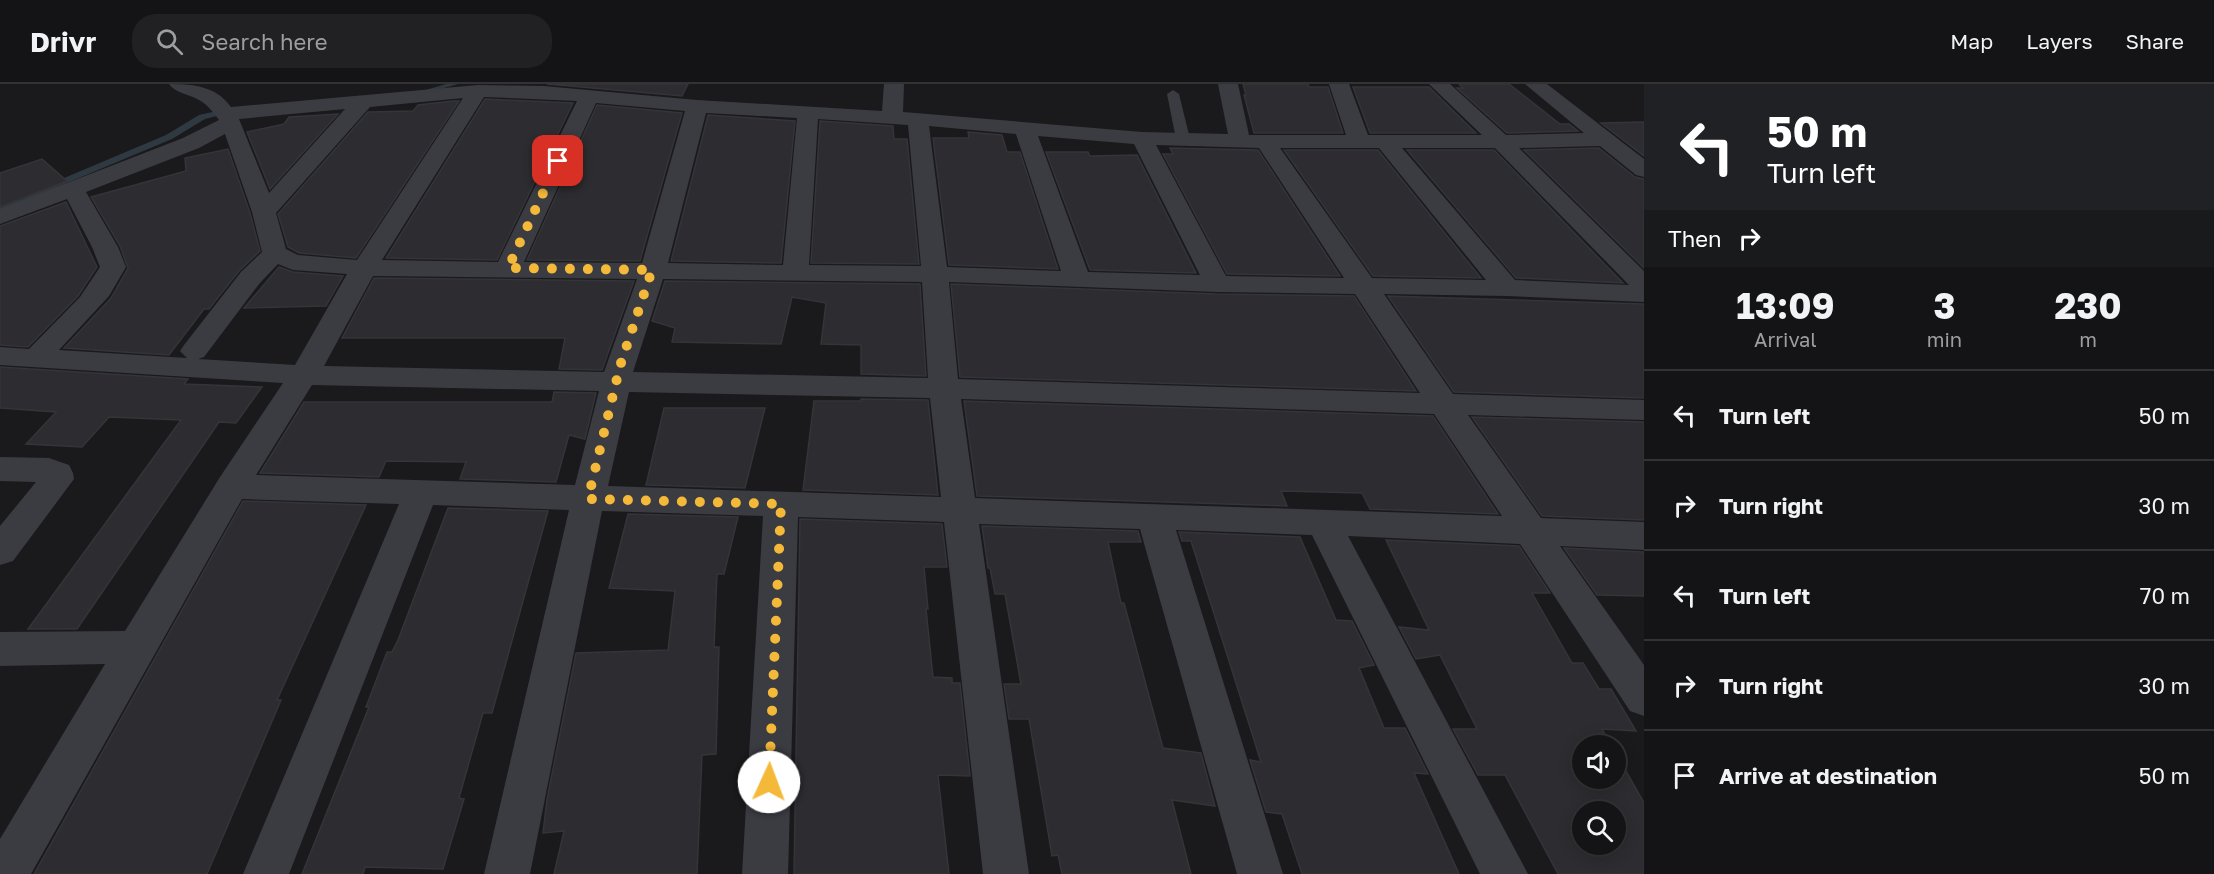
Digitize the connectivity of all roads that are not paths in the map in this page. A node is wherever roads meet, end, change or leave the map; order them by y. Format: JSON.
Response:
{"nodes":[{"id":1,"x":894,"y":84,"type":"edge"},
{"id":2,"x":1228,"y":84,"type":"edge"},
{"id":3,"x":1340,"y":84,"type":"edge"},
{"id":4,"x":1439,"y":84,"type":"edge"},
{"id":5,"x":1535,"y":84,"type":"edge"},
{"id":6,"x":184,"y":85,"type":"edge"},
{"id":7,"x":547,"y":88,"type":"edge"},
{"id":8,"x":478,"y":91,"type":"junction"},
{"id":9,"x":624,"y":92,"type":"edge"},
{"id":10,"x":1173,"y":93,"type":"dead end"},
{"id":11,"x":589,"y":97,"type":"junction"},
{"id":12,"x":363,"y":102,"type":"junction"},
{"id":13,"x":697,"y":106,"type":"junction"},
{"id":14,"x":808,"y":113,"type":"junction"},
{"id":15,"x":229,"y":118,"type":"junction"},
{"id":16,"x":905,"y":119,"type":"junction"},
{"id":17,"x":1025,"y":129,"type":"junction"},
{"id":18,"x":1142,"y":138,"type":"junction"},
{"id":19,"x":1183,"y":139,"type":"junction"},
{"id":20,"x":1605,"y":139,"type":"junction"},
{"id":21,"x":1253,"y":141,"type":"junction"},
{"id":22,"x":1359,"y":141,"type":"junction"},
{"id":23,"x":1385,"y":141,"type":"junction"},
{"id":24,"x":1501,"y":142,"type":"junction"},
{"id":25,"x":1644,"y":170,"type":"edge"},
{"id":26,"x":72,"y":189,"type":"junction"},
{"id":27,"x":264,"y":212,"type":"junction"},
{"id":28,"x":0,"y":217,"type":"edge"},
{"id":29,"x":275,"y":253,"type":"junction"},
{"id":30,"x":364,"y":268,"type":"junction"},
{"id":31,"x":508,"y":268,"type":"junction"},
{"id":32,"x":652,"y":270,"type":"junction"},
{"id":33,"x":795,"y":273,"type":"junction"},
{"id":34,"x":935,"y":274,"type":"junction"},
{"id":35,"x":1077,"y":278,"type":"junction"},
{"id":36,"x":1217,"y":284,"type":"junction"},
{"id":37,"x":1362,"y":286,"type":"junction"},
{"id":38,"x":1644,"y":286,"type":"edge"},
{"id":39,"x":1507,"y":288,"type":"junction"},
{"id":40,"x":1644,"y":294,"type":"edge"},
{"id":41,"x":0,"y":342,"type":"edge"},
{"id":42,"x":42,"y":351,"type":"junction"},
{"id":43,"x":194,"y":351,"type":"junction"},
{"id":44,"x":0,"y":356,"type":"edge"},
{"id":45,"x":308,"y":366,"type":"junction"},
{"id":46,"x":619,"y":374,"type":"junction"},
{"id":47,"x":943,"y":381,"type":"junction"},
{"id":48,"x":1440,"y":395,"type":"junction"},
{"id":49,"x":1644,"y":395,"type":"edge"},
{"id":50,"x":1644,"y":410,"type":"edge"},
{"id":51,"x":0,"y":469,"type":"edge"},
{"id":52,"x":232,"y":486,"type":"junction"},
{"id":53,"x":421,"y":492,"type":"junction"},
{"id":54,"x":588,"y":499,"type":"junction"},
{"id":55,"x":781,"y":504,"type":"junction"},
{"id":56,"x":958,"y":510,"type":"junction"},
{"id":57,"x":1154,"y":516,"type":"junction"},
{"id":58,"x":1323,"y":522,"type":"junction"},
{"id":59,"x":1532,"y":532,"type":"junction"},
{"id":60,"x":1644,"y":536,"type":"edge"},
{"id":61,"x":0,"y":551,"type":"edge"},
{"id":62,"x":136,"y":647,"type":"junction"},
{"id":63,"x":0,"y":649,"type":"edge"},
{"id":64,"x":1644,"y":697,"type":"edge"},
{"id":65,"x":5,"y":871,"type":"edge"},
{"id":66,"x":266,"y":874,"type":"edge"},
{"id":67,"x":507,"y":874,"type":"edge"},
{"id":68,"x":765,"y":874,"type":"edge"},
{"id":69,"x":1006,"y":874,"type":"edge"},
{"id":70,"x":1260,"y":874,"type":"edge"},
{"id":71,"x":1505,"y":874,"type":"edge"}],
"edges":[{"from":1,"to":16,"type":"street"},
{"from":2,"to":21,"type":"street"},
{"from":3,"to":22,"type":"street"},
{"from":4,"to":24,"type":"street"},
{"from":5,"to":20,"type":"street"},
{"from":6,"to":15,"type":"street"},
{"from":7,"to":8,"type":"street"},
{"from":7,"to":11,"type":"street"},
{"from":8,"to":12,"type":"street"},
{"from":8,"to":30,"type":"street"},
{"from":9,"to":11,"type":"street"},
{"from":9,"to":13,"type":"street"},
{"from":10,"to":19,"type":"lane"},
{"from":11,"to":31,"type":"street"},
{"from":12,"to":15,"type":"street"},
{"from":12,"to":27,"type":"street"},
{"from":13,"to":14,"type":"street"},
{"from":13,"to":32,"type":"street"},
{"from":14,"to":16,"type":"street"},
{"from":14,"to":33,"type":"street"},
{"from":15,"to":26,"type":"street"},
{"from":15,"to":27,"type":"street"},
{"from":16,"to":17,"type":"street"},
{"from":16,"to":34,"type":"street"},
{"from":17,"to":18,"type":"street"},
{"from":17,"to":35,"type":"street"},
{"from":18,"to":19,"type":"street"},
{"from":18,"to":36,"type":"street"},
{"from":19,"to":21,"type":"street"},
{"from":20,"to":24,"type":"street"},
{"from":20,"to":25,"type":"street"},
{"from":21,"to":22,"type":"street"},
{"from":21,"to":37,"type":"street"},
{"from":22,"to":23,"type":"street"},
{"from":23,"to":24,"type":"street"},
{"from":23,"to":39,"type":"street"},
{"from":24,"to":38,"type":"street"},
{"from":26,"to":28,"type":"street"},
{"from":26,"to":42,"type":"street"},
{"from":27,"to":29,"type":"street"},
{"from":29,"to":30,"type":"street"},
{"from":29,"to":43,"type":"street"},
{"from":30,"to":31,"type":"street"},
{"from":30,"to":45,"type":"street"},
{"from":31,"to":32,"type":"street"},
{"from":32,"to":33,"type":"street"},
{"from":32,"to":46,"type":"street"},
{"from":33,"to":34,"type":"street"},
{"from":34,"to":35,"type":"street"},
{"from":34,"to":47,"type":"street"},
{"from":35,"to":36,"type":"street"},
{"from":36,"to":37,"type":"street"},
{"from":37,"to":39,"type":"street"},
{"from":37,"to":48,"type":"street"},
{"from":39,"to":40,"type":"street"},
{"from":41,"to":42,"type":"street"},
{"from":42,"to":43,"type":"street"},
{"from":42,"to":44,"type":"street"},
{"from":42,"to":45,"type":"street"},
{"from":43,"to":45,"type":"street"},
{"from":45,"to":46,"type":"street"},
{"from":45,"to":52,"type":"street"},
{"from":46,"to":47,"type":"street"},
{"from":46,"to":54,"type":"street"},
{"from":47,"to":48,"type":"street"},
{"from":47,"to":56,"type":"street"},
{"from":48,"to":49,"type":"street"},
{"from":48,"to":50,"type":"street"},
{"from":48,"to":59,"type":"street"},
{"from":51,"to":61,"type":"street"},
{"from":52,"to":53,"type":"street"},
{"from":52,"to":62,"type":"street"},
{"from":53,"to":54,"type":"street"},
{"from":53,"to":66,"type":"street"},
{"from":54,"to":55,"type":"street"},
{"from":54,"to":67,"type":"street"},
{"from":55,"to":56,"type":"street"},
{"from":55,"to":68,"type":"street"},
{"from":56,"to":57,"type":"street"},
{"from":56,"to":69,"type":"street"},
{"from":57,"to":58,"type":"street"},
{"from":57,"to":70,"type":"street"},
{"from":58,"to":59,"type":"street"},
{"from":58,"to":71,"type":"street"},
{"from":59,"to":60,"type":"street"},
{"from":59,"to":64,"type":"street"},
{"from":62,"to":63,"type":"street"},
{"from":62,"to":65,"type":"street"}]}
